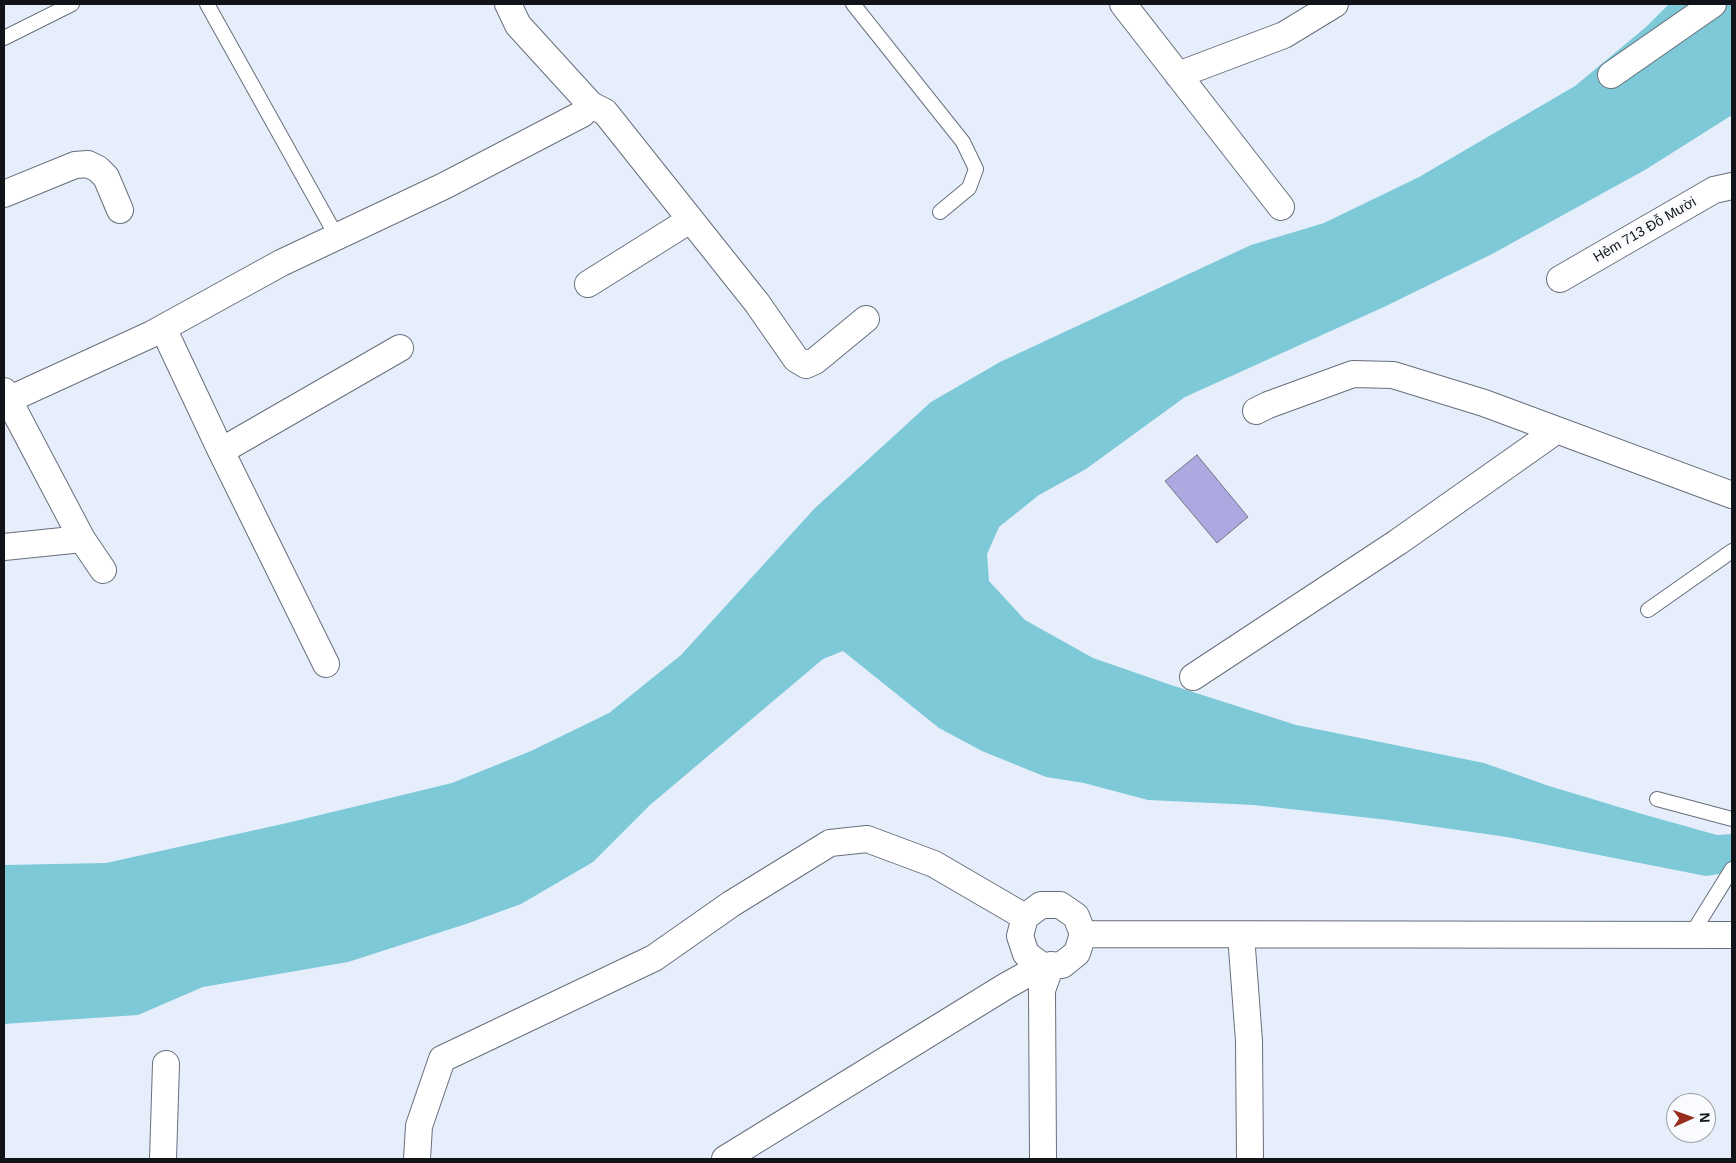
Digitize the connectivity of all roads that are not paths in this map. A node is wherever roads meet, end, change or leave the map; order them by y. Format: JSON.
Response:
{"nodes":[{"id":1,"x":72,"y":4,"type":"edge"},
{"id":2,"x":207,"y":4,"type":"edge"},
{"id":3,"x":508,"y":4,"type":"edge"},
{"id":4,"x":852,"y":4,"type":"edge"},
{"id":5,"x":1123,"y":4,"type":"edge"},
{"id":6,"x":1335,"y":4,"type":"edge"},
{"id":7,"x":1713,"y":4,"type":"edge"},
{"id":8,"x":4,"y":38,"type":"edge"},
{"id":9,"x":1178,"y":75,"type":"junction"},
{"id":10,"x":1612,"y":75,"type":"dead end"},
{"id":11,"x":591,"y":105,"type":"junction"},
{"id":12,"x":1732,"y":186,"type":"edge"},
{"id":13,"x":4,"y":194,"type":"edge"},
{"id":14,"x":1280,"y":207,"type":"dead end"},
{"id":15,"x":120,"y":210,"type":"dead end"},
{"id":16,"x":940,"y":212,"type":"dead end"},
{"id":17,"x":690,"y":220,"type":"junction"},
{"id":18,"x":337,"y":237,"type":"junction"},
{"id":19,"x":1560,"y":279,"type":"dead end"},
{"id":20,"x":588,"y":284,"type":"dead end"},
{"id":21,"x":866,"y":319,"type":"dead end"},
{"id":22,"x":163,"y":328,"type":"junction"},
{"id":23,"x":400,"y":348,"type":"dead end"},
{"id":24,"x":6,"y":395,"type":"edge"},
{"id":25,"x":1256,"y":411,"type":"dead end"},
{"id":26,"x":1557,"y":430,"type":"junction"},
{"id":27,"x":221,"y":451,"type":"junction"},
{"id":28,"x":1732,"y":492,"type":"edge"},
{"id":29,"x":82,"y":539,"type":"junction"},
{"id":30,"x":4,"y":547,"type":"edge"},
{"id":31,"x":1732,"y":551,"type":"edge"},
{"id":32,"x":103,"y":570,"type":"dead end"},
{"id":33,"x":1648,"y":610,"type":"dead end"},
{"id":34,"x":326,"y":664,"type":"dead end"},
{"id":35,"x":1193,"y":677,"type":"dead end"},
{"id":36,"x":1657,"y":799,"type":"dead end"},
{"id":37,"x":1732,"y":819,"type":"edge"},
{"id":38,"x":1729,"y":873,"type":"edge"},
{"id":39,"x":1025,"y":917,"type":"junction"},
{"id":40,"x":1083,"y":934,"type":"junction"},
{"id":41,"x":1241,"y":934,"type":"junction"},
{"id":42,"x":1691,"y":935,"type":"junction"},
{"id":43,"x":1732,"y":935,"type":"edge"},
{"id":44,"x":1046,"y":966,"type":"junction"},
{"id":45,"x":166,"y":1064,"type":"dead end"},
{"id":46,"x":163,"y":1159,"type":"edge"},
{"id":47,"x":417,"y":1159,"type":"edge"},
{"id":48,"x":725,"y":1159,"type":"edge"},
{"id":49,"x":1043,"y":1159,"type":"edge"},
{"id":50,"x":1250,"y":1159,"type":"edge"}],
"edges":[{"from":1,"to":8,"type":"lane"},
{"from":2,"to":18,"type":"lane"},
{"from":3,"to":11,"type":"street"},
{"from":4,"to":16,"type":"lane"},
{"from":5,"to":9,"type":"street"},
{"from":6,"to":9,"type":"street"},
{"from":7,"to":10,"type":"street"},
{"from":9,"to":14,"type":"street"},
{"from":11,"to":17,"type":"street"},
{"from":11,"to":18,"type":"street"},
{"from":12,"to":19,"type":"street","name":"Hẻm 713 Đỗ Mười"},
{"from":13,"to":15,"type":"street"},
{"from":17,"to":20,"type":"street"},
{"from":17,"to":21,"type":"street"},
{"from":18,"to":22,"type":"street"},
{"from":22,"to":24,"type":"street"},
{"from":22,"to":27,"type":"street"},
{"from":23,"to":27,"type":"street"},
{"from":24,"to":29,"type":"street"},
{"from":25,"to":26,"type":"street"},
{"from":26,"to":28,"type":"street"},
{"from":26,"to":35,"type":"street"},
{"from":27,"to":34,"type":"street"},
{"from":29,"to":30,"type":"street"},
{"from":29,"to":32,"type":"street"},
{"from":31,"to":33,"type":"lane"},
{"from":36,"to":37,"type":"lane"},
{"from":38,"to":42,"type":"lane"},
{"from":39,"to":40,"type":"street"},
{"from":39,"to":44,"type":"street"},
{"from":39,"to":47,"type":"street"},
{"from":40,"to":41,"type":"street"},
{"from":40,"to":44,"type":"street"},
{"from":41,"to":42,"type":"street"},
{"from":41,"to":50,"type":"street"},
{"from":42,"to":43,"type":"street"},
{"from":44,"to":48,"type":"street"},
{"from":44,"to":49,"type":"street"},
{"from":45,"to":46,"type":"street"}]}
